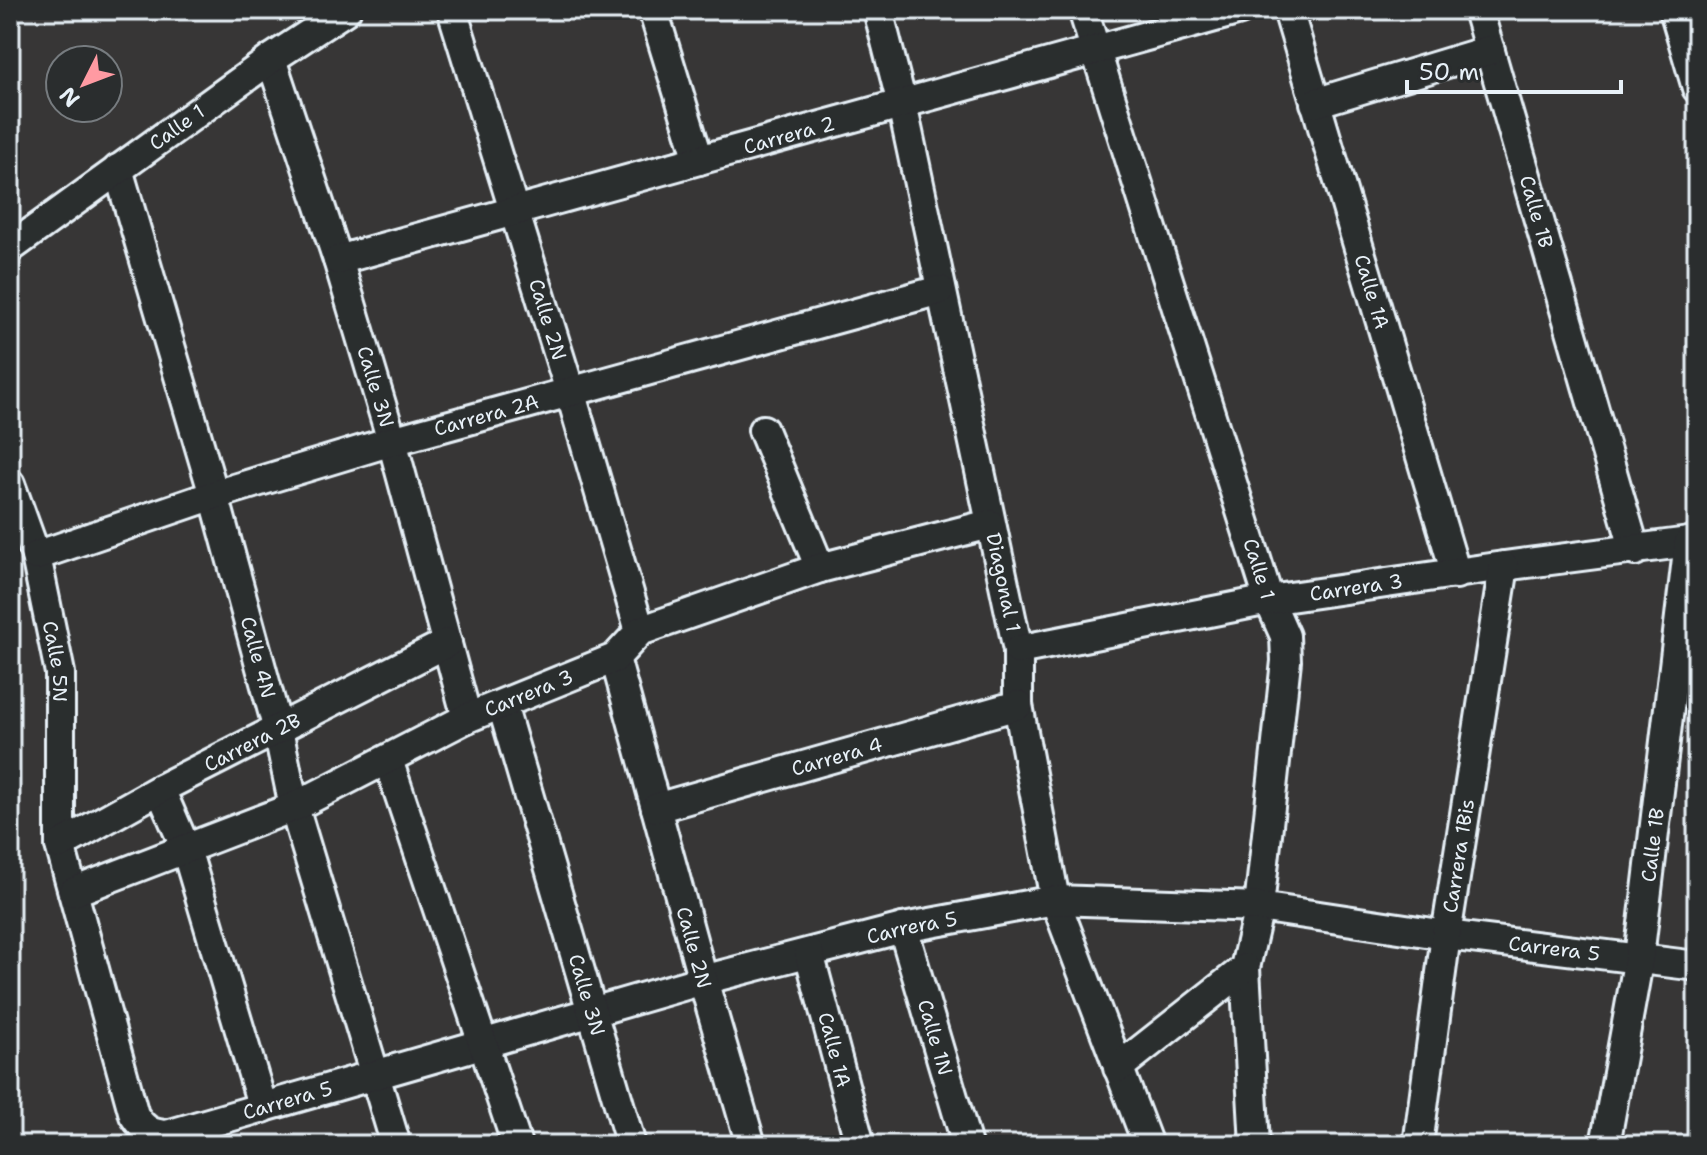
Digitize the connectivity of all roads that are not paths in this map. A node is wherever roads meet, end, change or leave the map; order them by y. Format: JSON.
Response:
{"nodes":[{"id":1,"x":346,"y":10,"type":"edge"},
{"id":2,"x":452,"y":10,"type":"edge"},
{"id":3,"x":653,"y":10,"type":"edge"},
{"id":4,"x":878,"y":10,"type":"edge"},
{"id":5,"x":1083,"y":10,"type":"edge"},
{"id":6,"x":1240,"y":10,"type":"edge"},
{"id":7,"x":1288,"y":10,"type":"edge"},
{"id":8,"x":1478,"y":10,"type":"edge"},
{"id":9,"x":1674,"y":10,"type":"edge"},
{"id":10,"x":1490,"y":50,"type":"junction"},
{"id":11,"x":1094,"y":51,"type":"junction"},
{"id":12,"x":271,"y":59,"type":"junction"},
{"id":13,"x":1697,"y":88,"type":"edge"},
{"id":14,"x":1315,"y":103,"type":"junction"},
{"id":15,"x":902,"y":104,"type":"junction"},
{"id":16,"x":699,"y":160,"type":"junction"},
{"id":17,"x":118,"y":169,"type":"junction"},
{"id":18,"x":513,"y":212,"type":"junction"},
{"id":19,"x":10,"y":248,"type":"edge"},
{"id":20,"x":338,"y":260,"type":"junction"},
{"id":21,"x":940,"y":290,"type":"junction"},
{"id":22,"x":570,"y":391,"type":"junction"},
{"id":23,"x":763,"y":430,"type":"dead end"},
{"id":24,"x":392,"y":441,"type":"junction"},
{"id":25,"x":10,"y":484,"type":"edge"},
{"id":26,"x":214,"y":495,"type":"junction"},
{"id":27,"x":990,"y":524,"type":"junction"},
{"id":28,"x":1693,"y":542,"type":"edge"},
{"id":29,"x":1635,"y":551,"type":"junction"},
{"id":30,"x":36,"y":556,"type":"junction"},
{"id":31,"x":1504,"y":566,"type":"junction"},
{"id":32,"x":820,"y":568,"type":"junction"},
{"id":33,"x":1456,"y":574,"type":"junction"},
{"id":34,"x":1269,"y":600,"type":"junction"},
{"id":35,"x":640,"y":631,"type":"junction"},
{"id":36,"x":447,"y":643,"type":"junction"},
{"id":37,"x":1018,"y":650,"type":"junction"},
{"id":38,"x":615,"y":658,"type":"junction"},
{"id":39,"x":502,"y":705,"type":"junction"},
{"id":40,"x":1018,"y":705,"type":"junction"},
{"id":41,"x":467,"y":718,"type":"junction"},
{"id":42,"x":278,"y":730,"type":"junction"},
{"id":43,"x":388,"y":760,"type":"junction"},
{"id":44,"x":160,"y":789,"type":"junction"},
{"id":45,"x":294,"y":807,"type":"junction"},
{"id":46,"x":656,"y":808,"type":"junction"},
{"id":47,"x":60,"y":845,"type":"junction"},
{"id":48,"x":186,"y":849,"type":"junction"},
{"id":49,"x":73,"y":892,"type":"junction"},
{"id":50,"x":1055,"y":900,"type":"junction"},
{"id":51,"x":1259,"y":907,"type":"junction"},
{"id":52,"x":903,"y":928,"type":"junction"},
{"id":53,"x":1446,"y":935,"type":"junction"},
{"id":54,"x":809,"y":953,"type":"junction"},
{"id":55,"x":1639,"y":957,"type":"junction"},
{"id":56,"x":1697,"y":966,"type":"edge"},
{"id":57,"x":1245,"y":968,"type":"junction"},
{"id":58,"x":703,"y":980,"type":"junction"},
{"id":59,"x":592,"y":1013,"type":"junction"},
{"id":60,"x":485,"y":1044,"type":"junction"},
{"id":61,"x":1118,"y":1068,"type":"junction"},
{"id":62,"x":377,"y":1076,"type":"junction"},
{"id":63,"x":263,"y":1108,"type":"junction"},
{"id":64,"x":147,"y":1131,"type":"joint"},
{"id":65,"x":396,"y":1145,"type":"edge"},
{"id":66,"x":517,"y":1145,"type":"edge"},
{"id":67,"x":631,"y":1145,"type":"edge"},
{"id":68,"x":751,"y":1145,"type":"edge"},
{"id":69,"x":860,"y":1145,"type":"edge"},
{"id":70,"x":967,"y":1145,"type":"edge"},
{"id":71,"x":1148,"y":1145,"type":"edge"},
{"id":72,"x":1255,"y":1145,"type":"edge"},
{"id":73,"x":1418,"y":1145,"type":"edge"},
{"id":74,"x":1605,"y":1145,"type":"edge"}],
"edges":[{"from":1,"to":12,"type":"street","name":"Calle 1"},
{"from":2,"to":18,"type":"street","name":"Calle 2N"},
{"from":3,"to":16,"type":"street"},
{"from":4,"to":15,"type":"street","name":"Diagonal 1"},
{"from":5,"to":11,"type":"street","name":"Calle 1"},
{"from":6,"to":11,"type":"street","name":"Carrera 2"},
{"from":7,"to":14,"type":"street","name":"Calle 1A"},
{"from":8,"to":10,"type":"street","name":"Calle 1B"},
{"from":9,"to":13,"type":"street"},
{"from":10,"to":14,"type":"street"},
{"from":10,"to":29,"type":"street","name":"Calle 1B"},
{"from":11,"to":15,"type":"street","name":"Carrera 2"},
{"from":11,"to":34,"type":"street","name":"Calle 1"},
{"from":12,"to":17,"type":"street","name":"Calle 1"},
{"from":12,"to":20,"type":"street","name":"Calle 3N"},
{"from":14,"to":33,"type":"street","name":"Calle 1A"},
{"from":15,"to":16,"type":"street","name":"Carrera 2"},
{"from":15,"to":21,"type":"street","name":"Diagonal 1"},
{"from":16,"to":18,"type":"street","name":"Carrera 2"},
{"from":17,"to":19,"type":"street","name":"Calle 1"},
{"from":17,"to":26,"type":"street","name":"Calle 4N"},
{"from":18,"to":20,"type":"street","name":"Carrera 2"},
{"from":18,"to":22,"type":"street","name":"Calle 2N"},
{"from":20,"to":24,"type":"street","name":"Calle 3N"},
{"from":21,"to":22,"type":"street","name":"Carrera 2A"},
{"from":21,"to":27,"type":"street","name":"Diagonal 1"},
{"from":22,"to":24,"type":"street","name":"Carrera 2A"},
{"from":22,"to":35,"type":"street","name":"Calle 2N"},
{"from":23,"to":32,"type":"street"},
{"from":24,"to":26,"type":"street","name":"Carrera 2A"},
{"from":24,"to":36,"type":"street","name":"Calle 3N"},
{"from":25,"to":30,"type":"street","name":"Calle 5N"},
{"from":26,"to":30,"type":"street","name":"Carrera 2A"},
{"from":26,"to":42,"type":"street","name":"Calle 4N"},
{"from":27,"to":32,"type":"street","name":"Carrera 3"},
{"from":27,"to":37,"type":"street","name":"Diagonal 1"},
{"from":28,"to":29,"type":"street","name":"Carrera 3"},
{"from":28,"to":55,"type":"street","name":"Calle 1B"},
{"from":29,"to":31,"type":"street","name":"Carrera 3"},
{"from":30,"to":47,"type":"street","name":"Calle 5N"},
{"from":31,"to":33,"type":"street","name":"Carrera 3"},
{"from":31,"to":53,"type":"street","name":"Carrera 1Bis"},
{"from":32,"to":35,"type":"street","name":"Carrera 3"},
{"from":33,"to":34,"type":"street","name":"Carrera 3"},
{"from":34,"to":37,"type":"street","name":"Carrera 3"},
{"from":34,"to":51,"type":"street","name":"Calle 1"},
{"from":35,"to":38,"type":"street","name":"Carrera 3"},
{"from":36,"to":41,"type":"street","name":"Calle 3N"},
{"from":36,"to":42,"type":"street","name":"Carrera 2B"},
{"from":37,"to":40,"type":"street","name":"Diagonal 1"},
{"from":38,"to":39,"type":"street","name":"Carrera 3"},
{"from":38,"to":46,"type":"street","name":"Calle 2N"},
{"from":39,"to":41,"type":"street","name":"Carrera 3"},
{"from":39,"to":59,"type":"street","name":"Calle 3N"},
{"from":40,"to":46,"type":"street","name":"Carrera 4"},
{"from":40,"to":50,"type":"street","name":"Diagonal 1"},
{"from":41,"to":43,"type":"street","name":"Carrera 3"},
{"from":42,"to":44,"type":"street","name":"Carrera 2B"},
{"from":42,"to":45,"type":"street","name":"Calle 4N"},
{"from":43,"to":45,"type":"street","name":"Carrera 3"},
{"from":43,"to":60,"type":"street"},
{"from":44,"to":47,"type":"street","name":"Carrera 2B"},
{"from":44,"to":48,"type":"street"},
{"from":45,"to":48,"type":"street","name":"Carrera 3"},
{"from":45,"to":62,"type":"street","name":"Calle 4N"},
{"from":46,"to":58,"type":"street","name":"Calle 2N"},
{"from":47,"to":49,"type":"street","name":"Calle 5N"},
{"from":48,"to":49,"type":"street","name":"Carrera 3"},
{"from":48,"to":63,"type":"street"},
{"from":49,"to":64,"type":"street","name":"Calle 5N"},
{"from":50,"to":51,"type":"street","name":"Carrera 5"},
{"from":50,"to":52,"type":"street","name":"Carrera 5"},
{"from":50,"to":61,"type":"street","name":"Diagonal 1"},
{"from":51,"to":53,"type":"street","name":"Carrera 5"},
{"from":51,"to":57,"type":"street","name":"Calle 1"},
{"from":52,"to":54,"type":"street","name":"Carrera 5"},
{"from":52,"to":70,"type":"street","name":"Calle 1N"},
{"from":53,"to":55,"type":"street","name":"Carrera 5"},
{"from":53,"to":73,"type":"street","name":"Carrera 1Bis"},
{"from":54,"to":58,"type":"street","name":"Carrera 5"},
{"from":54,"to":69,"type":"street","name":"Calle 1A"},
{"from":55,"to":56,"type":"street","name":"Carrera 5"},
{"from":55,"to":74,"type":"street","name":"Calle 1B"},
{"from":57,"to":61,"type":"street"},
{"from":57,"to":72,"type":"street","name":"Calle 1"},
{"from":58,"to":59,"type":"street","name":"Carrera 5"},
{"from":58,"to":68,"type":"street","name":"Calle 2N"},
{"from":59,"to":60,"type":"street","name":"Carrera 5"},
{"from":59,"to":67,"type":"street","name":"Calle 3N"},
{"from":60,"to":62,"type":"street","name":"Carrera 5"},
{"from":60,"to":66,"type":"street"},
{"from":61,"to":71,"type":"street","name":"Diagonal 1"},
{"from":62,"to":63,"type":"street","name":"Carrera 5"},
{"from":62,"to":65,"type":"street","name":"Calle 4N"},
{"from":63,"to":64,"type":"street","name":"Carrera 5"}]}
